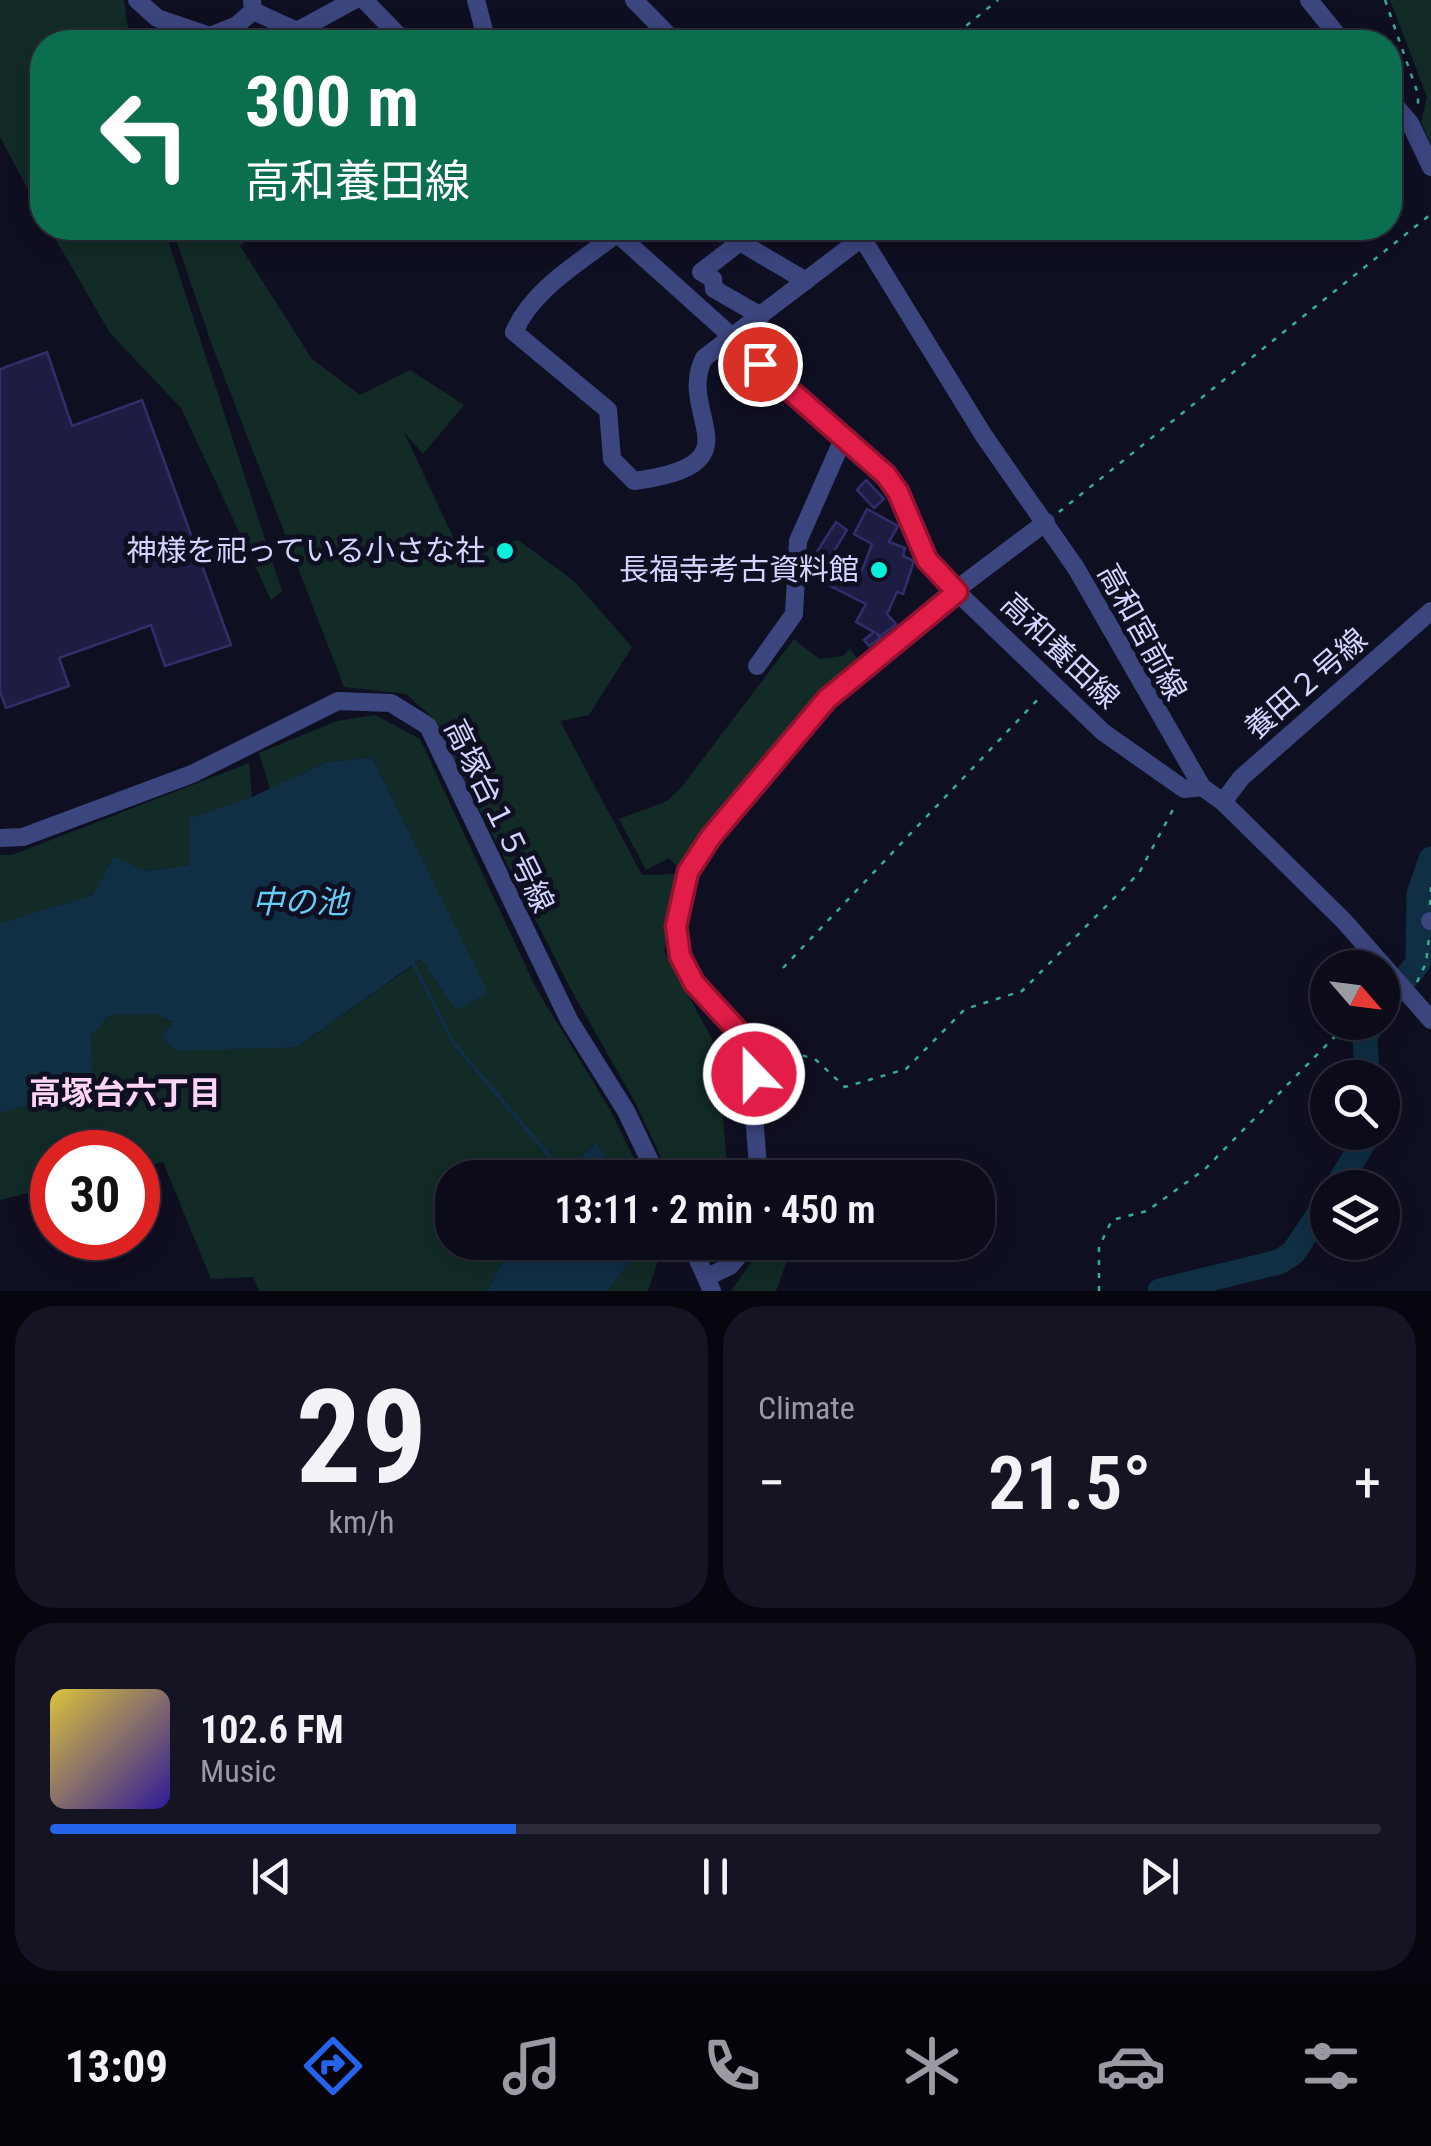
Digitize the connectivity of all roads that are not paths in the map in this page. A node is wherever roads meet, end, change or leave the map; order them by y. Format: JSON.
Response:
{"nodes":[{"id":1,"x":138,"y":0,"type":"edge"},
{"id":2,"x":354,"y":0,"type":"edge"},
{"id":3,"x":364,"y":0,"type":"edge"},
{"id":4,"x":476,"y":0,"type":"edge"},
{"id":5,"x":634,"y":0,"type":"edge"},
{"id":6,"x":1308,"y":0,"type":"edge"},
{"id":7,"x":253,"y":5,"type":"edge"},
{"id":8,"x":193,"y":30,"type":"edge"},
{"id":9,"x":225,"y":30,"type":"edge"},
{"id":10,"x":393,"y":30,"type":"edge"},
{"id":11,"x":478,"y":30,"type":"edge"},
{"id":12,"x":663,"y":30,"type":"edge"},
{"id":13,"x":1333,"y":30,"type":"edge"},
{"id":14,"x":1402,"y":114,"type":"edge"},
{"id":15,"x":1431,"y":168,"type":"edge"},
{"id":16,"x":605,"y":240,"type":"edge"},
{"id":17,"x":627,"y":240,"type":"edge"},
{"id":18,"x":738,"y":240,"type":"edge"},
{"id":19,"x":851,"y":240,"type":"edge"},
{"id":20,"x":865,"y":240,"type":"edge"},
{"id":21,"x":740,"y":242,"type":"junction"},
{"id":22,"x":707,"y":275,"type":"junction"},
{"id":23,"x":806,"y":282,"type":"junction"},
{"id":24,"x":678,"y":290,"type":"junction"},
{"id":25,"x":761,"y":316,"type":"junction"},
{"id":26,"x":732,"y":338,"type":"junction"},
{"id":27,"x":843,"y":440,"type":"junction"},
{"id":28,"x":1046,"y":522,"type":"junction"},
{"id":29,"x":957,"y":592,"type":"junction"},
{"id":30,"x":1431,"y":611,"type":"edge"},
{"id":31,"x":757,"y":666,"type":"dead end"},
{"id":32,"x":1193,"y":788,"type":"junction"},
{"id":33,"x":1223,"y":802,"type":"junction"},
{"id":34,"x":0,"y":838,"type":"edge"},
{"id":35,"x":1431,"y":1020,"type":"edge"},
{"id":36,"x":649,"y":1160,"type":"edge"},
{"id":37,"x":758,"y":1160,"type":"edge"},
{"id":38,"x":698,"y":1260,"type":"edge"},
{"id":39,"x":735,"y":1260,"type":"edge"},
{"id":40,"x":709,"y":1284,"type":"edge"}],
"edges":[{"from":1,"to":8,"type":"street"},
{"from":2,"to":7,"type":"street"},
{"from":3,"to":10,"type":"street"},
{"from":4,"to":11,"type":"street"},
{"from":5,"to":12,"type":"street"},
{"from":6,"to":13,"type":"street"},
{"from":7,"to":9,"type":"street"},
{"from":14,"to":15,"type":"street"},
{"from":16,"to":26,"type":"street"},
{"from":17,"to":24,"type":"street","name":"高和養田線"},
{"from":18,"to":21,"type":"street"},
{"from":19,"to":23,"type":"street"},
{"from":20,"to":28,"type":"street","name":"高和宮前線"},
{"from":21,"to":22,"type":"street"},
{"from":21,"to":23,"type":"street"},
{"from":22,"to":24,"type":"street"},
{"from":22,"to":25,"type":"street"},
{"from":23,"to":25,"type":"street"},
{"from":24,"to":26,"type":"street","name":"高和養田線"},
{"from":25,"to":26,"type":"street"},
{"from":26,"to":27,"type":"street","name":"高和養田線"},
{"from":27,"to":29,"type":"street","name":"高和養田線"},
{"from":27,"to":31,"type":"street"},
{"from":28,"to":29,"type":"street"},
{"from":28,"to":32,"type":"street","name":"高和宮前線"},
{"from":29,"to":32,"type":"street","name":"高和養田線"},
{"from":29,"to":37,"type":"street"},
{"from":30,"to":33,"type":"street","name":"養田２号線"},
{"from":32,"to":33,"type":"street","name":"高和宮前線"},
{"from":33,"to":35,"type":"street","name":"高和宮前線"},
{"from":34,"to":36,"type":"street","name":"高塚台１５号線"},
{"from":38,"to":40,"type":"street"},
{"from":39,"to":40,"type":"street"}]}
